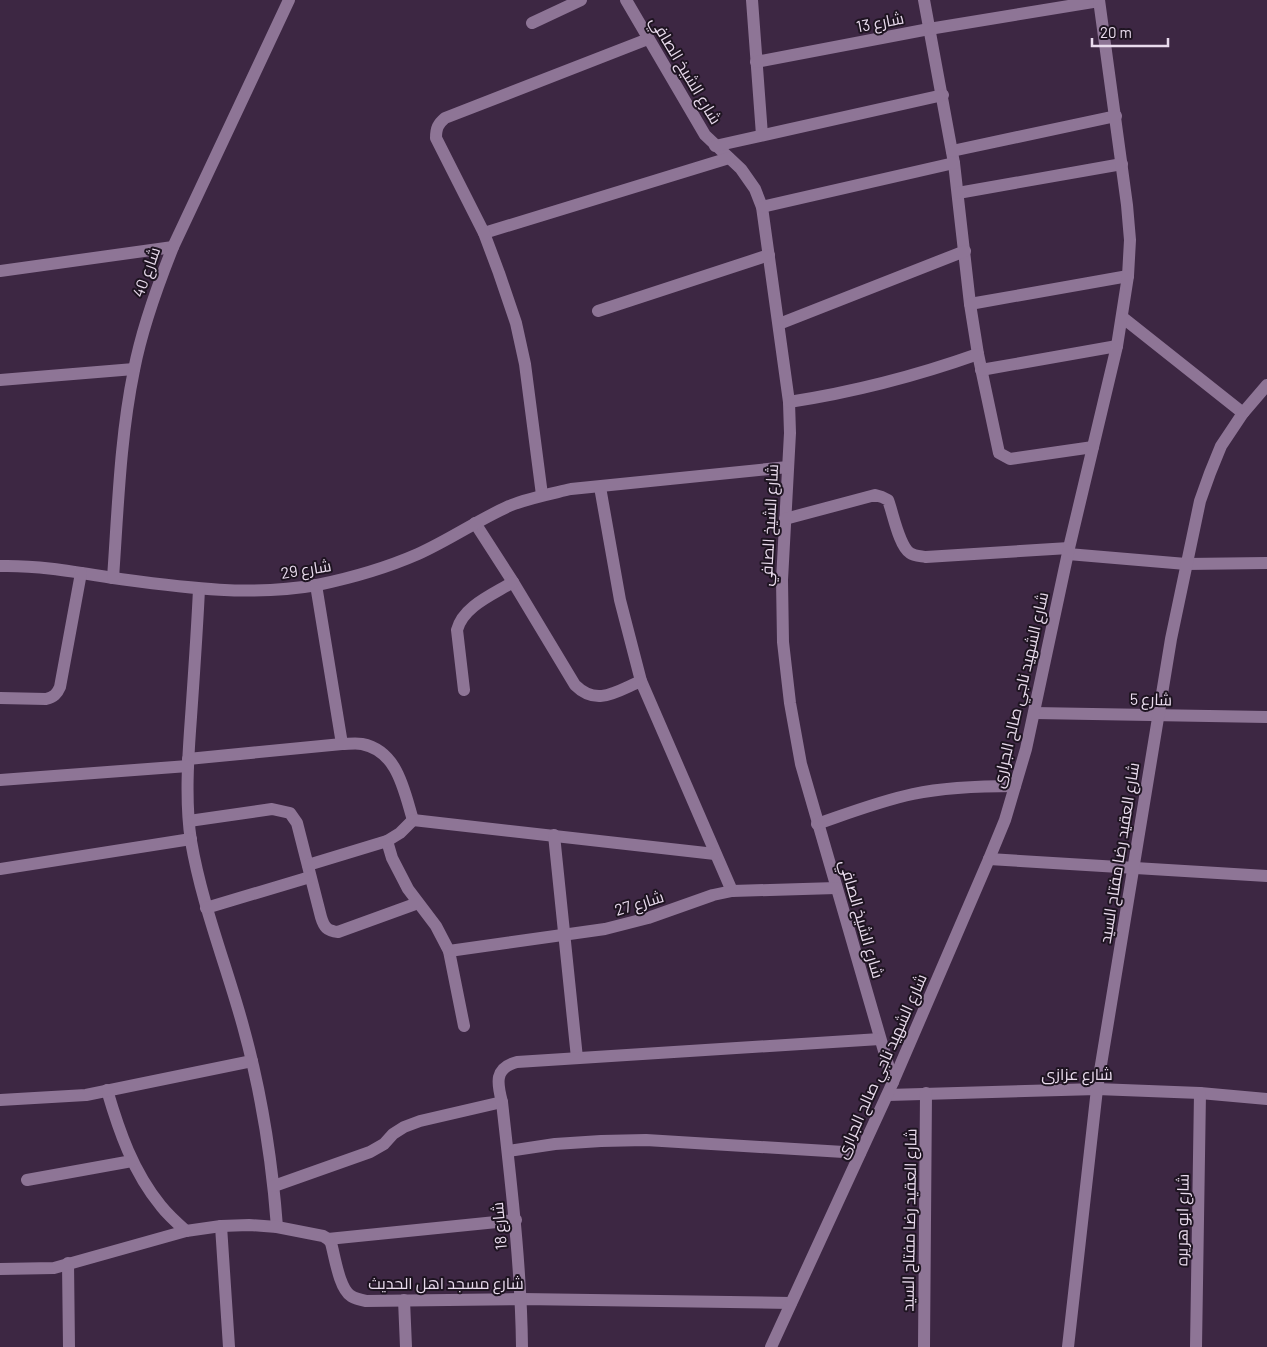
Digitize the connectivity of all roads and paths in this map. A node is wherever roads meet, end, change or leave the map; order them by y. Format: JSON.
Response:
{"nodes":[{"id":1,"x":290,"y":0,"type":"edge"},
{"id":2,"x":581,"y":0,"type":"edge"},
{"id":3,"x":626,"y":0,"type":"edge"},
{"id":4,"x":752,"y":0,"type":"edge"},
{"id":5,"x":924,"y":0,"type":"edge"},
{"id":6,"x":1099,"y":1,"type":"edge"},
{"id":7,"x":532,"y":23,"type":"dead end"},
{"id":8,"x":929,"y":29,"type":"junction"},
{"id":9,"x":648,"y":39,"type":"junction"},
{"id":10,"x":756,"y":62,"type":"junction"},
{"id":11,"x":943,"y":95,"type":"junction"},
{"id":12,"x":1116,"y":116,"type":"junction"},
{"id":13,"x":762,"y":136,"type":"junction"},
{"id":14,"x":716,"y":146,"type":"junction"},
{"id":15,"x":953,"y":157,"type":"junction"},
{"id":16,"x":729,"y":158,"type":"junction"},
{"id":17,"x":1122,"y":164,"type":"junction"},
{"id":18,"x":958,"y":193,"type":"junction"},
{"id":19,"x":762,"y":207,"type":"junction"},
{"id":20,"x":484,"y":233,"type":"junction"},
{"id":21,"x":173,"y":247,"type":"junction"},
{"id":22,"x":964,"y":252,"type":"junction"},
{"id":23,"x":769,"y":255,"type":"junction"},
{"id":24,"x":0,"y":271,"type":"edge"},
{"id":25,"x":1128,"y":276,"type":"junction"},
{"id":26,"x":970,"y":304,"type":"junction"},
{"id":27,"x":598,"y":311,"type":"dead end"},
{"id":28,"x":1122,"y":317,"type":"junction"},
{"id":29,"x":779,"y":324,"type":"junction"},
{"id":30,"x":1117,"y":346,"type":"junction"},
{"id":31,"x":978,"y":354,"type":"junction"},
{"id":32,"x":134,"y":369,"type":"junction"},
{"id":33,"x":981,"y":370,"type":"junction"},
{"id":34,"x":0,"y":380,"type":"edge"},
{"id":35,"x":1266,"y":387,"type":"edge"},
{"id":36,"x":789,"y":402,"type":"junction"},
{"id":37,"x":1243,"y":413,"type":"junction"},
{"id":38,"x":1093,"y":448,"type":"junction"},
{"id":39,"x":788,"y":467,"type":"junction"},
{"id":40,"x":600,"y":487,"type":"junction"},
{"id":41,"x":542,"y":496,"type":"junction"},
{"id":42,"x":786,"y":519,"type":"junction"},
{"id":43,"x":475,"y":523,"type":"junction"},
{"id":44,"x":1069,"y":551,"type":"junction"},
{"id":45,"x":1267,"y":563,"type":"edge"},
{"id":46,"x":1186,"y":564,"type":"junction"},
{"id":47,"x":0,"y":566,"type":"edge"},
{"id":48,"x":81,"y":573,"type":"junction"},
{"id":49,"x":113,"y":578,"type":"junction"},
{"id":50,"x":513,"y":582,"type":"junction"},
{"id":51,"x":316,"y":585,"type":"junction"},
{"id":52,"x":199,"y":589,"type":"junction"},
{"id":53,"x":641,"y":681,"type":"junction"},
{"id":54,"x":464,"y":690,"type":"dead end"},
{"id":55,"x":0,"y":698,"type":"edge"},
{"id":56,"x":1034,"y":713,"type":"junction"},
{"id":57,"x":1158,"y":715,"type":"junction"},
{"id":58,"x":1267,"y":717,"type":"edge"},
{"id":59,"x":342,"y":744,"type":"junction"},
{"id":60,"x":188,"y":762,"type":"junction"},
{"id":61,"x":0,"y":780,"type":"edge"},
{"id":62,"x":1015,"y":786,"type":"junction"},
{"id":63,"x":414,"y":820,"type":"junction"},
{"id":64,"x":189,"y":821,"type":"junction"},
{"id":65,"x":817,"y":824,"type":"junction"},
{"id":66,"x":554,"y":835,"type":"junction"},
{"id":67,"x":191,"y":839,"type":"junction"},
{"id":68,"x":387,"y":841,"type":"junction"},
{"id":69,"x":715,"y":854,"type":"junction"},
{"id":70,"x":990,"y":859,"type":"junction"},
{"id":71,"x":1133,"y":868,"type":"junction"},
{"id":72,"x":0,"y":869,"type":"edge"},
{"id":73,"x":309,"y":871,"type":"junction"},
{"id":74,"x":1267,"y":876,"type":"edge"},
{"id":75,"x":836,"y":888,"type":"junction"},
{"id":76,"x":732,"y":891,"type":"junction"},
{"id":77,"x":418,"y":904,"type":"junction"},
{"id":78,"x":206,"y":908,"type":"junction"},
{"id":79,"x":564,"y":934,"type":"junction"},
{"id":80,"x":449,"y":951,"type":"junction"},
{"id":81,"x":464,"y":1026,"type":"dead end"},
{"id":82,"x":880,"y":1039,"type":"junction"},
{"id":83,"x":577,"y":1058,"type":"junction"},
{"id":84,"x":252,"y":1061,"type":"junction"},
{"id":85,"x":893,"y":1082,"type":"junction"},
{"id":86,"x":1097,"y":1089,"type":"junction"},
{"id":87,"x":107,"y":1090,"type":"junction"},
{"id":88,"x":926,"y":1093,"type":"junction"},
{"id":89,"x":1200,"y":1093,"type":"junction"},
{"id":90,"x":888,"y":1094,"type":"junction"},
{"id":91,"x":1267,"y":1099,"type":"edge"},
{"id":92,"x":0,"y":1100,"type":"edge"},
{"id":93,"x":502,"y":1102,"type":"junction"},
{"id":94,"x":508,"y":1151,"type":"junction"},
{"id":95,"x":860,"y":1153,"type":"junction"},
{"id":96,"x":132,"y":1161,"type":"junction"},
{"id":97,"x":27,"y":1180,"type":"dead end"},
{"id":98,"x":274,"y":1186,"type":"junction"},
{"id":99,"x":516,"y":1220,"type":"junction"},
{"id":100,"x":222,"y":1226,"type":"junction"},
{"id":101,"x":277,"y":1227,"type":"junction"},
{"id":102,"x":186,"y":1231,"type":"junction"},
{"id":103,"x":328,"y":1239,"type":"junction"},
{"id":104,"x":68,"y":1263,"type":"junction"},
{"id":105,"x":0,"y":1269,"type":"edge"},
{"id":106,"x":522,"y":1299,"type":"junction"},
{"id":107,"x":404,"y":1300,"type":"junction"},
{"id":108,"x":791,"y":1303,"type":"junction"},
{"id":109,"x":68,"y":1347,"type":"edge"},
{"id":110,"x":229,"y":1347,"type":"edge"},
{"id":111,"x":406,"y":1347,"type":"edge"},
{"id":112,"x":522,"y":1347,"type":"edge"},
{"id":113,"x":771,"y":1347,"type":"edge"},
{"id":114,"x":924,"y":1347,"type":"edge"},
{"id":115,"x":1068,"y":1347,"type":"edge"},
{"id":116,"x":1196,"y":1347,"type":"edge"}],
"edges":[{"from":1,"to":21,"type":"street","name":"شارع 40"},
{"from":2,"to":7,"type":"street"},
{"from":3,"to":9,"type":"street","name":"شارع الشيخ الصافي"},
{"from":4,"to":10,"type":"street"},
{"from":5,"to":8,"type":"street"},
{"from":6,"to":8,"type":"street","name":"شارع 13"},
{"from":6,"to":12,"type":"street","name":"شارع الشهيد ناجي صالح الجرارى"},
{"from":8,"to":10,"type":"street","name":"شارع 13"},
{"from":8,"to":11,"type":"street"},
{"from":9,"to":14,"type":"street","name":"شارع الشيخ الصافي"},
{"from":9,"to":20,"type":"street"},
{"from":10,"to":13,"type":"street"},
{"from":11,"to":13,"type":"street"},
{"from":11,"to":15,"type":"street"},
{"from":12,"to":15,"type":"street"},
{"from":12,"to":17,"type":"street","name":"شارع الشهيد ناجي صالح الجرارى"},
{"from":13,"to":14,"type":"street"},
{"from":14,"to":16,"type":"street","name":"شارع الشيخ الصافي"},
{"from":15,"to":18,"type":"street"},
{"from":15,"to":19,"type":"street"},
{"from":16,"to":19,"type":"street","name":"شارع الشيخ الصافي"},
{"from":16,"to":20,"type":"street"},
{"from":17,"to":18,"type":"street"},
{"from":17,"to":25,"type":"street","name":"شارع الشهيد ناجي صالح الجرارى"},
{"from":18,"to":22,"type":"street"},
{"from":19,"to":23,"type":"street","name":"شارع الشيخ الصافي"},
{"from":20,"to":41,"type":"street"},
{"from":21,"to":24,"type":"street"},
{"from":21,"to":32,"type":"street","name":"شارع 40"},
{"from":22,"to":26,"type":"street"},
{"from":22,"to":29,"type":"street"},
{"from":23,"to":27,"type":"street"},
{"from":23,"to":29,"type":"street","name":"شارع الشيخ الصافي"},
{"from":25,"to":26,"type":"street"},
{"from":25,"to":28,"type":"street","name":"شارع الشهيد ناجي صالح الجرارى"},
{"from":26,"to":31,"type":"street"},
{"from":28,"to":30,"type":"street","name":"شارع الشهيد ناجي صالح الجرارى"},
{"from":28,"to":37,"type":"street"},
{"from":29,"to":36,"type":"street","name":"شارع الشيخ الصافي"},
{"from":30,"to":33,"type":"street"},
{"from":30,"to":38,"type":"street","name":"شارع الشهيد ناجي صالح الجرارى"},
{"from":31,"to":33,"type":"street"},
{"from":31,"to":36,"type":"street"},
{"from":32,"to":34,"type":"street"},
{"from":32,"to":49,"type":"street","name":"شارع 40"},
{"from":33,"to":38,"type":"street"},
{"from":35,"to":37,"type":"street","name":"شارع العقيد رضا مفتاح السيد"},
{"from":36,"to":39,"type":"street","name":"شارع الشيخ الصافي"},
{"from":37,"to":46,"type":"street","name":"شارع العقيد رضا مفتاح السيد"},
{"from":38,"to":44,"type":"street","name":"شارع الشهيد ناجي صالح الجرارى"},
{"from":39,"to":40,"type":"street","name":"شارع 29"},
{"from":39,"to":42,"type":"street","name":"شارع الشيخ الصافي"},
{"from":40,"to":41,"type":"street","name":"شارع 29"},
{"from":40,"to":53,"type":"street"},
{"from":41,"to":43,"type":"street","name":"شارع 29"},
{"from":42,"to":44,"type":"street"},
{"from":42,"to":65,"type":"street","name":"شارع الشيخ الصافي"},
{"from":43,"to":50,"type":"street"},
{"from":43,"to":51,"type":"street","name":"شارع 29"},
{"from":44,"to":46,"type":"street"},
{"from":44,"to":56,"type":"street","name":"شارع الشهيد ناجي صالح الجرارى"},
{"from":45,"to":46,"type":"street"},
{"from":46,"to":57,"type":"street","name":"شارع العقيد رضا مفتاح السيد"},
{"from":47,"to":48,"type":"street","name":"شارع 29"},
{"from":48,"to":49,"type":"street","name":"شارع 29"},
{"from":48,"to":55,"type":"street"},
{"from":49,"to":52,"type":"street","name":"شارع 29"},
{"from":50,"to":53,"type":"street"},
{"from":50,"to":54,"type":"street"},
{"from":51,"to":52,"type":"street","name":"شارع 29"},
{"from":51,"to":59,"type":"street"},
{"from":52,"to":60,"type":"street"},
{"from":53,"to":69,"type":"street"},
{"from":56,"to":57,"type":"street","name":"شارع 5"},
{"from":56,"to":62,"type":"street","name":"شارع الشهيد ناجي صالح الجرارى"},
{"from":57,"to":58,"type":"street","name":"شارع 5"},
{"from":57,"to":71,"type":"street","name":"شارع العقيد رضا مفتاح السيد"},
{"from":59,"to":60,"type":"street"},
{"from":59,"to":63,"type":"street"},
{"from":60,"to":61,"type":"street"},
{"from":60,"to":64,"type":"street"},
{"from":62,"to":65,"type":"street"},
{"from":62,"to":70,"type":"street","name":"شارع الشهيد ناجي صالح الجرارى"},
{"from":63,"to":66,"type":"street"},
{"from":63,"to":68,"type":"street"},
{"from":64,"to":67,"type":"street"},
{"from":64,"to":73,"type":"street"},
{"from":65,"to":75,"type":"street","name":"شارع الشيخ الصافي"},
{"from":66,"to":69,"type":"street"},
{"from":66,"to":79,"type":"street"},
{"from":67,"to":72,"type":"street"},
{"from":67,"to":78,"type":"street"},
{"from":68,"to":73,"type":"street"},
{"from":68,"to":77,"type":"street"},
{"from":69,"to":76,"type":"street"},
{"from":70,"to":71,"type":"street"},
{"from":70,"to":85,"type":"street","name":"شارع الشهيد ناجي صالح الجرارى"},
{"from":71,"to":74,"type":"street"},
{"from":71,"to":86,"type":"street","name":"شارع العقيد رضا مفتاح السيد"},
{"from":73,"to":77,"type":"street"},
{"from":73,"to":78,"type":"street"},
{"from":75,"to":76,"type":"street","name":"شارع 27"},
{"from":75,"to":82,"type":"street","name":"شارع الشيخ الصافي"},
{"from":76,"to":79,"type":"street","name":"شارع 27"},
{"from":77,"to":80,"type":"street"},
{"from":78,"to":84,"type":"street"},
{"from":79,"to":80,"type":"street","name":"شارع 27"},
{"from":79,"to":83,"type":"street"},
{"from":80,"to":81,"type":"street"},
{"from":82,"to":83,"type":"street"},
{"from":82,"to":85,"type":"street","name":"شارع الشيخ الصافي"},
{"from":83,"to":93,"type":"street","name":"شارع 18"},
{"from":84,"to":87,"type":"street"},
{"from":84,"to":98,"type":"street"},
{"from":85,"to":90,"type":"street","name":"شارع الشهيد ناجي صالح الجرارى"},
{"from":86,"to":88,"type":"street","name":"شارع عزازى"},
{"from":86,"to":89,"type":"street","name":"شارع عزازى"},
{"from":86,"to":115,"type":"street","name":"شارع العقيد رضا مفتاح السيد"},
{"from":87,"to":92,"type":"street"},
{"from":87,"to":96,"type":"street"},
{"from":88,"to":90,"type":"street","name":"شارع عزازى"},
{"from":88,"to":114,"type":"street","name":"شارع العقيد رضا مفتاح السيد"},
{"from":89,"to":91,"type":"street","name":"شارع عزازى"},
{"from":89,"to":116,"type":"street","name":"شارع ابو هريره"},
{"from":90,"to":95,"type":"street","name":"شارع الشهيد ناجي صالح الجرارى"},
{"from":93,"to":94,"type":"street","name":"شارع 18"},
{"from":93,"to":98,"type":"street"},
{"from":94,"to":95,"type":"street"},
{"from":94,"to":99,"type":"street","name":"شارع 18"},
{"from":95,"to":108,"type":"street","name":"شارع الشهيد ناجي صالح الجرارى"},
{"from":96,"to":97,"type":"street"},
{"from":96,"to":102,"type":"street"},
{"from":98,"to":101,"type":"street"},
{"from":99,"to":103,"type":"street"},
{"from":99,"to":106,"type":"street","name":"شارع 18"},
{"from":100,"to":101,"type":"street"},
{"from":100,"to":102,"type":"street"},
{"from":100,"to":110,"type":"street"},
{"from":101,"to":103,"type":"street"},
{"from":102,"to":104,"type":"street"},
{"from":103,"to":107,"type":"street","name":"شارع مسجد اهل الحديث"},
{"from":104,"to":105,"type":"street"},
{"from":104,"to":109,"type":"street"},
{"from":106,"to":107,"type":"street","name":"شارع مسجد اهل الحديث"},
{"from":106,"to":108,"type":"street","name":"شارع مسجد اهل الحديث"},
{"from":106,"to":112,"type":"street","name":"شارع 18"},
{"from":107,"to":111,"type":"street"},
{"from":108,"to":113,"type":"street","name":"شارع الشهيد ناجي صالح الجرارى"}]}
